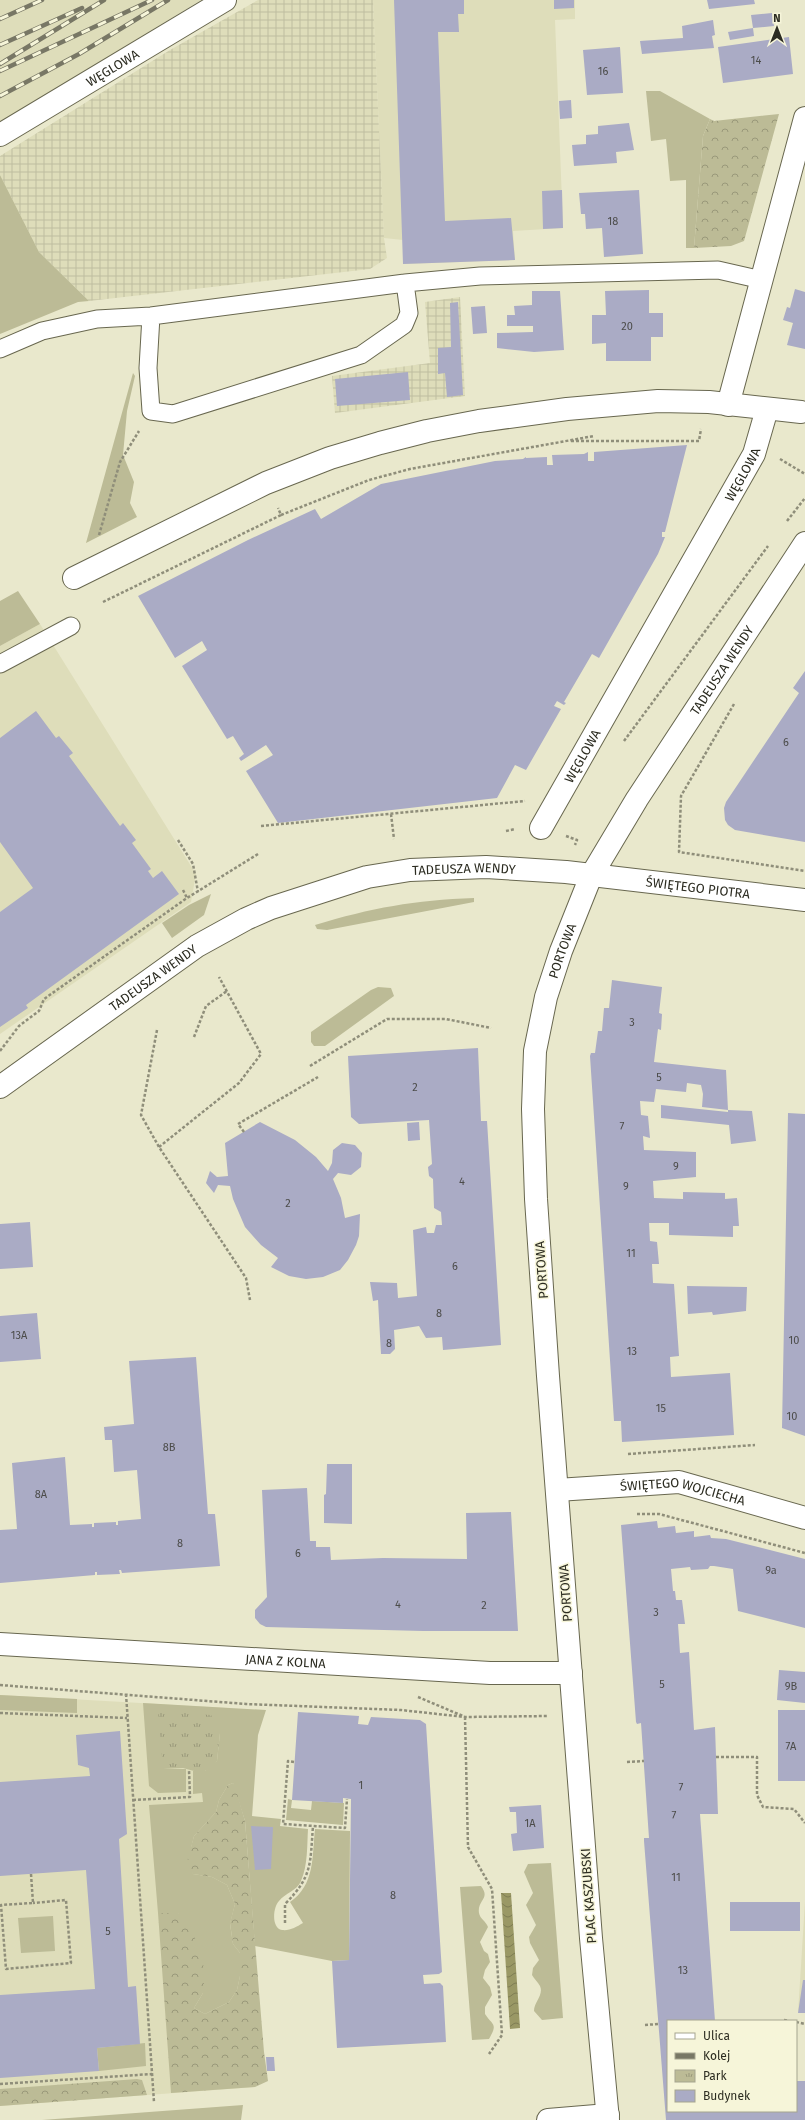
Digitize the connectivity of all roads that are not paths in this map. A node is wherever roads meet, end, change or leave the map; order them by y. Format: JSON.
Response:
{"nodes":[{"id":1,"x":225,"y":0,"type":"edge"},
{"id":2,"x":805,"y":118,"type":"edge"},
{"id":3,"x":0,"y":135,"type":"edge"},
{"id":4,"x":762,"y":280,"type":"junction"},
{"id":5,"x":406,"y":284,"type":"junction"},
{"id":6,"x":151,"y":316,"type":"junction"},
{"id":7,"x":0,"y":349,"type":"edge"},
{"id":8,"x":728,"y":405,"type":"junction"},
{"id":9,"x":766,"y":409,"type":"junction"},
{"id":10,"x":803,"y":412,"type":"edge"},
{"id":11,"x":805,"y":543,"type":"edge"},
{"id":12,"x":81,"y":574,"type":"road end"},
{"id":13,"x":71,"y":626,"type":"dead end"},
{"id":14,"x":0,"y":664,"type":"edge"},
{"id":15,"x":541,"y":828,"type":"dead end"},
{"id":16,"x":591,"y":876,"type":"junction"},
{"id":17,"x":805,"y":900,"type":"edge"},
{"id":18,"x":0,"y":1087,"type":"edge"},
{"id":19,"x":558,"y":1490,"type":"junction"},
{"id":20,"x":805,"y":1518,"type":"edge"},
{"id":21,"x":0,"y":1644,"type":"edge"},
{"id":22,"x":571,"y":1673,"type":"junction"},
{"id":23,"x":608,"y":2118,"type":"edge"},
{"id":24,"x":548,"y":2120,"type":"edge"}],
"edges":[{"from":1,"to":3,"type":"street","name":"WĘGLOWA"},
{"from":2,"to":4,"type":"street"},
{"from":4,"to":5,"type":"lane"},
{"from":4,"to":8,"type":"street"},
{"from":5,"to":6,"type":"lane"},
{"from":5,"to":6,"type":"lane"},
{"from":6,"to":7,"type":"lane"},
{"from":8,"to":9,"type":"street"},
{"from":8,"to":12,"type":"street"},
{"from":9,"to":10,"type":"street"},
{"from":9,"to":15,"type":"street","name":"WĘGLOWA"},
{"from":11,"to":16,"type":"street","name":"TADEUSZA WENDY"},
{"from":13,"to":14,"type":"lane"},
{"from":16,"to":17,"type":"street","name":"ŚWIĘTEGO PIOTRA"},
{"from":16,"to":18,"type":"street","name":"TADEUSZA WENDY"},
{"from":16,"to":19,"type":"street","name":"PORTOWA"},
{"from":19,"to":20,"type":"street","name":"ŚWIĘTEGO WOJCIECHA"},
{"from":19,"to":22,"type":"street","name":"PORTOWA"},
{"from":21,"to":22,"type":"street","name":"JANA Z KOLNA"},
{"from":22,"to":23,"type":"street","name":"PLAC KASZUBSKI"},
{"from":23,"to":24,"type":"street"}]}
